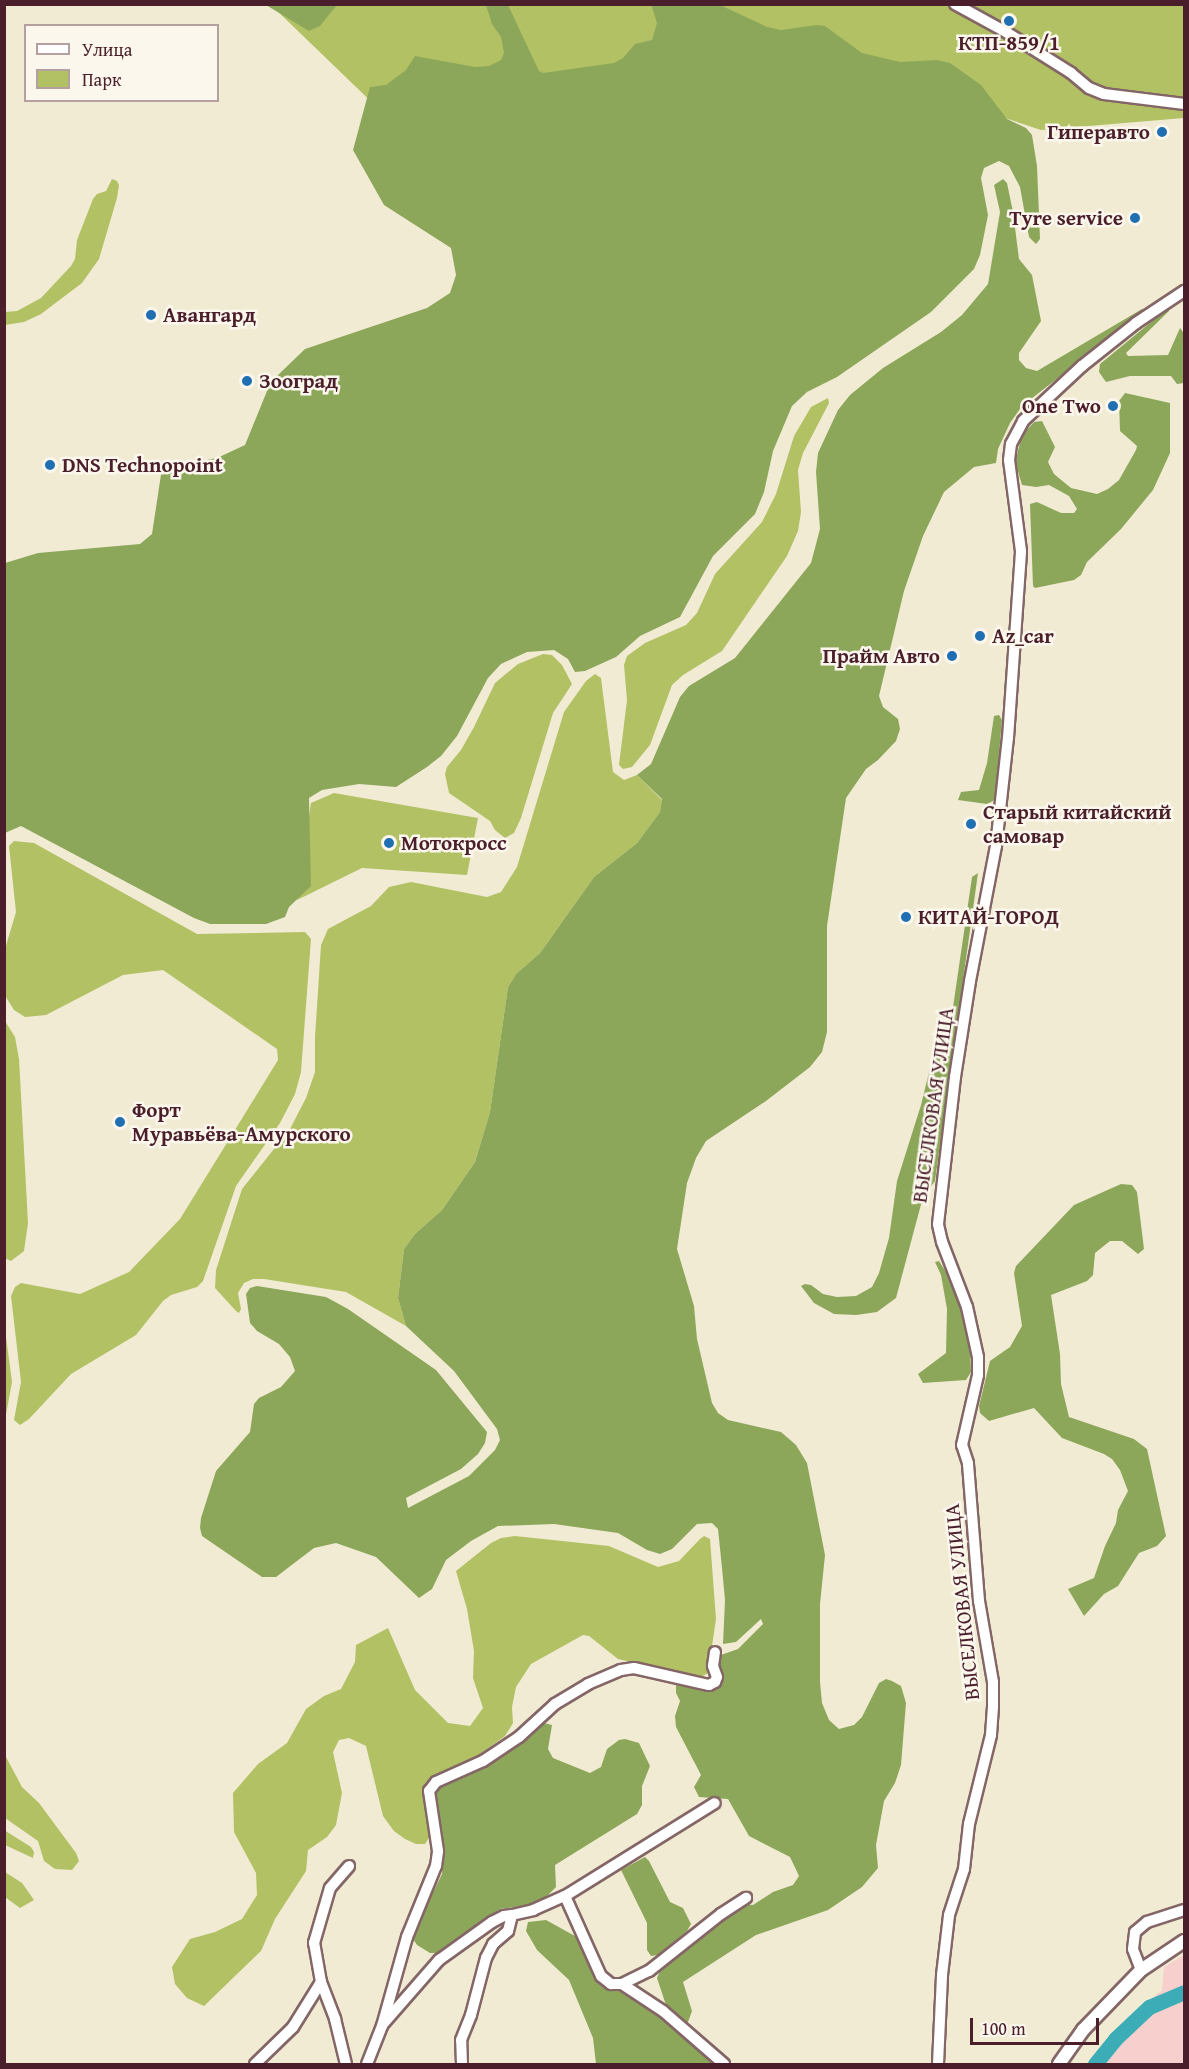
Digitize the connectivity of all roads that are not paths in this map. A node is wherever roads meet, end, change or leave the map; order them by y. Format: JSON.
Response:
{"nodes":[{"id":1,"x":955,"y":4,"type":"edge"},
{"id":2,"x":1185,"y":104,"type":"edge"},
{"id":3,"x":1185,"y":291,"type":"edge"},
{"id":4,"x":715,"y":1652,"type":"dead end"},
{"id":5,"x":715,"y":1803,"type":"dead end"},
{"id":6,"x":349,"y":1866,"type":"dead end"},
{"id":7,"x":565,"y":1896,"type":"junction"},
{"id":8,"x":746,"y":1898,"type":"dead end"},
{"id":9,"x":1185,"y":1910,"type":"edge"},
{"id":10,"x":512,"y":1915,"type":"junction"},
{"id":11,"x":1185,"y":1941,"type":"edge"},
{"id":12,"x":1140,"y":1970,"type":"junction"},
{"id":13,"x":321,"y":1982,"type":"junction"},
{"id":14,"x":622,"y":1984,"type":"junction"},
{"id":15,"x":382,"y":2026,"type":"junction"},
{"id":16,"x":255,"y":2064,"type":"edge"},
{"id":17,"x":346,"y":2064,"type":"edge"},
{"id":18,"x":367,"y":2064,"type":"edge"},
{"id":19,"x":462,"y":2064,"type":"edge"},
{"id":20,"x":724,"y":2064,"type":"edge"},
{"id":21,"x":938,"y":2064,"type":"edge"},
{"id":22,"x":1059,"y":2064,"type":"edge"}],
"edges":[{"from":1,"to":2,"type":"street"},
{"from":3,"to":21,"type":"street","name":"ВЫСЕЛКОВАЯ УЛИЦА"},
{"from":4,"to":15,"type":"street"},
{"from":5,"to":7,"type":"street"},
{"from":6,"to":13,"type":"street"},
{"from":7,"to":10,"type":"street"},
{"from":7,"to":14,"type":"street"},
{"from":8,"to":14,"type":"street"},
{"from":9,"to":12,"type":"street"},
{"from":10,"to":15,"type":"street"},
{"from":10,"to":19,"type":"street"},
{"from":11,"to":12,"type":"main road"},
{"from":12,"to":22,"type":"main road"},
{"from":13,"to":16,"type":"street"},
{"from":13,"to":17,"type":"street"},
{"from":14,"to":20,"type":"street"},
{"from":15,"to":18,"type":"street"}]}
